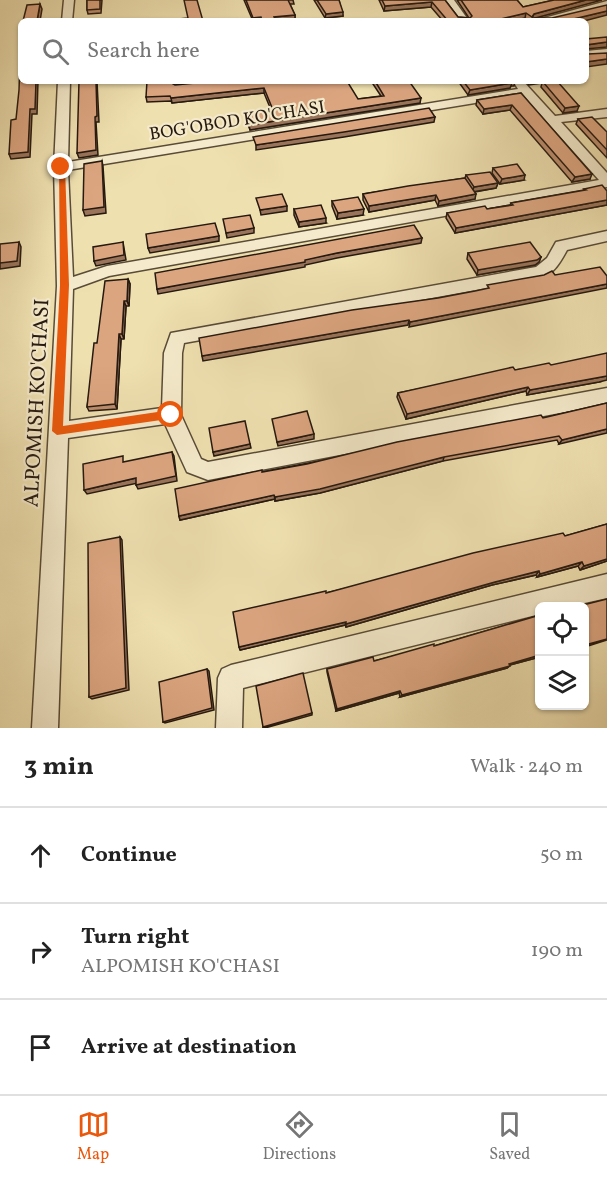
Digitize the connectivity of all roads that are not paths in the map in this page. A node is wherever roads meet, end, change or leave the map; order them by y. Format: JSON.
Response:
{"nodes":[{"id":1,"x":69,"y":0,"type":"edge"},
{"id":2,"x":449,"y":0,"type":"edge"},
{"id":3,"x":607,"y":4,"type":"edge"},
{"id":4,"x":67,"y":18,"type":"edge"},
{"id":5,"x":462,"y":18,"type":"edge"},
{"id":6,"x":550,"y":18,"type":"edge"},
{"id":7,"x":607,"y":52,"type":"edge"},
{"id":8,"x":589,"y":54,"type":"edge"},
{"id":9,"x":64,"y":84,"type":"edge"},
{"id":10,"x":186,"y":84,"type":"edge"},
{"id":11,"x":176,"y":85,"type":"edge"},
{"id":12,"x":521,"y":86,"type":"edge"},
{"id":13,"x":607,"y":113,"type":"edge"},
{"id":14,"x":551,"y":120,"type":"junction"},
{"id":15,"x":61,"y":167,"type":"junction"},
{"id":16,"x":607,"y":182,"type":"edge"},
{"id":17,"x":607,"y":236,"type":"edge"},
{"id":18,"x":65,"y":285,"type":"junction"},
{"id":19,"x":607,"y":396,"type":"edge"},
{"id":20,"x":171,"y":415,"type":"junction"},
{"id":21,"x":57,"y":431,"type":"junction"},
{"id":22,"x":607,"y":586,"type":"edge"},
{"id":23,"x":45,"y":728,"type":"edge"},
{"id":24,"x":229,"y":728,"type":"edge"}],
"edges":[{"from":1,"to":4,"type":"street"},
{"from":2,"to":5,"type":"street"},
{"from":3,"to":6,"type":"street"},
{"from":7,"to":8,"type":"street"},
{"from":9,"to":15,"type":"street","name":"ALPOMISH KO'CHASI"},
{"from":10,"to":11,"type":"street"},
{"from":12,"to":14,"type":"street"},
{"from":12,"to":15,"type":"street","name":"BOG'OBOD KO'CHASI"},
{"from":13,"to":14,"type":"street"},
{"from":14,"to":16,"type":"street"},
{"from":15,"to":18,"type":"street","name":"ALPOMISH KO'CHASI"},
{"from":16,"to":18,"type":"street"},
{"from":17,"to":20,"type":"street"},
{"from":18,"to":21,"type":"street","name":"ALPOMISH KO'CHASI"},
{"from":19,"to":20,"type":"street"},
{"from":20,"to":21,"type":"street"},
{"from":21,"to":23,"type":"street","name":"ALPOMISH KO'CHASI"},
{"from":22,"to":24,"type":"street"}]}
